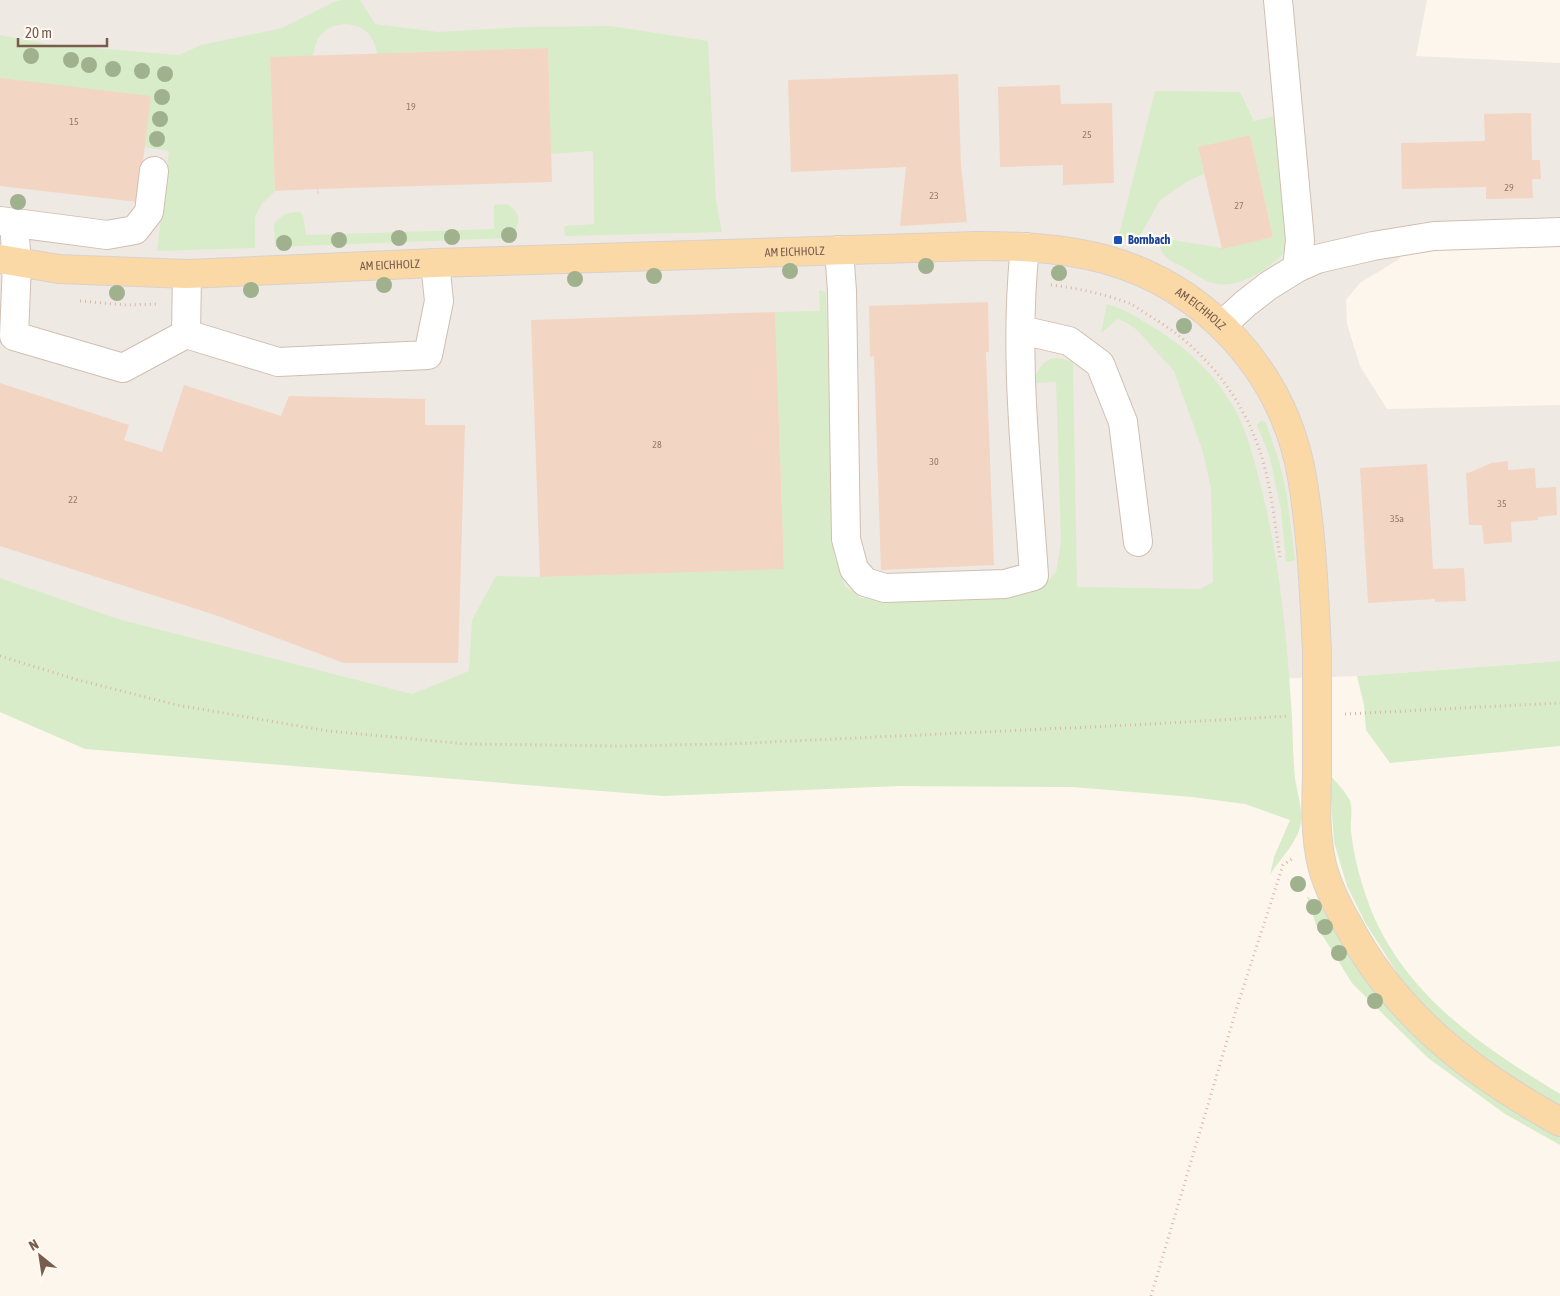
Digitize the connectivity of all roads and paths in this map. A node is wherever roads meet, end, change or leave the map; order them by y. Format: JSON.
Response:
{"nodes":[{"id":1,"x":1278,"y":0,"type":"edge"},
{"id":2,"x":154,"y":171,"type":"dead end"},
{"id":3,"x":8,"y":223,"type":"edge"},
{"id":4,"x":1560,"y":232,"type":"edge"},
{"id":5,"x":1025,"y":247,"type":"junction"},
{"id":6,"x":839,"y":250,"type":"junction"},
{"id":7,"x":9,"y":261,"type":"edge"},
{"id":8,"x":435,"y":264,"type":"junction"},
{"id":9,"x":1297,"y":268,"type":"junction"},
{"id":10,"x":187,"y":274,"type":"junction"},
{"id":11,"x":1022,"y":280,"type":"junction"},
{"id":12,"x":79,"y":301,"type":"dead end"},
{"id":13,"x":187,"y":304,"type":"junction"},
{"id":14,"x":1222,"y":325,"type":"junction"},
{"id":15,"x":1021,"y":330,"type":"junction"},
{"id":16,"x":7,"y":334,"type":"edge"},
{"id":17,"x":186,"y":334,"type":"junction"},
{"id":18,"x":1138,"y":542,"type":"dead end"},
{"id":19,"x":1281,"y":565,"type":"dead end"},
{"id":20,"x":0,"y":656,"type":"edge"},
{"id":21,"x":1560,"y":704,"type":"edge"},
{"id":22,"x":1338,"y":714,"type":"dead end"},
{"id":23,"x":1291,"y":716,"type":"dead end"},
{"id":24,"x":1318,"y":844,"type":"junction"},
{"id":25,"x":1560,"y":1122,"type":"edge"},
{"id":26,"x":1151,"y":1296,"type":"edge"}],
"edges":[{"from":1,"to":9,"type":"street"},
{"from":2,"to":3,"type":"street"},
{"from":3,"to":7,"type":"street"},
{"from":4,"to":9,"type":"street"},
{"from":5,"to":6,"type":"main road","name":"AM EICHHOLZ"},
{"from":5,"to":11,"type":"street"},
{"from":5,"to":14,"type":"main road","name":"AM EICHHOLZ"},
{"from":6,"to":8,"type":"main road","name":"AM EICHHOLZ"},
{"from":6,"to":15,"type":"street"},
{"from":7,"to":10,"type":"main road","name":"AM EICHHOLZ"},
{"from":7,"to":16,"type":"street"},
{"from":8,"to":10,"type":"main road","name":"AM EICHHOLZ"},
{"from":8,"to":17,"type":"street"},
{"from":9,"to":14,"type":"street"},
{"from":10,"to":13,"type":"street"},
{"from":11,"to":15,"type":"street"},
{"from":11,"to":19,"type":"path"},
{"from":12,"to":13,"type":"path"},
{"from":13,"to":17,"type":"street"},
{"from":14,"to":24,"type":"main road","name":"AM EICHHOLZ","bridge":true},
{"from":15,"to":18,"type":"street"},
{"from":16,"to":17,"type":"street"},
{"from":20,"to":23,"type":"path"},
{"from":21,"to":22,"type":"path"},
{"from":24,"to":25,"type":"main road","name":"AM EICHHOLZ"},
{"from":24,"to":26,"type":"path"}]}
